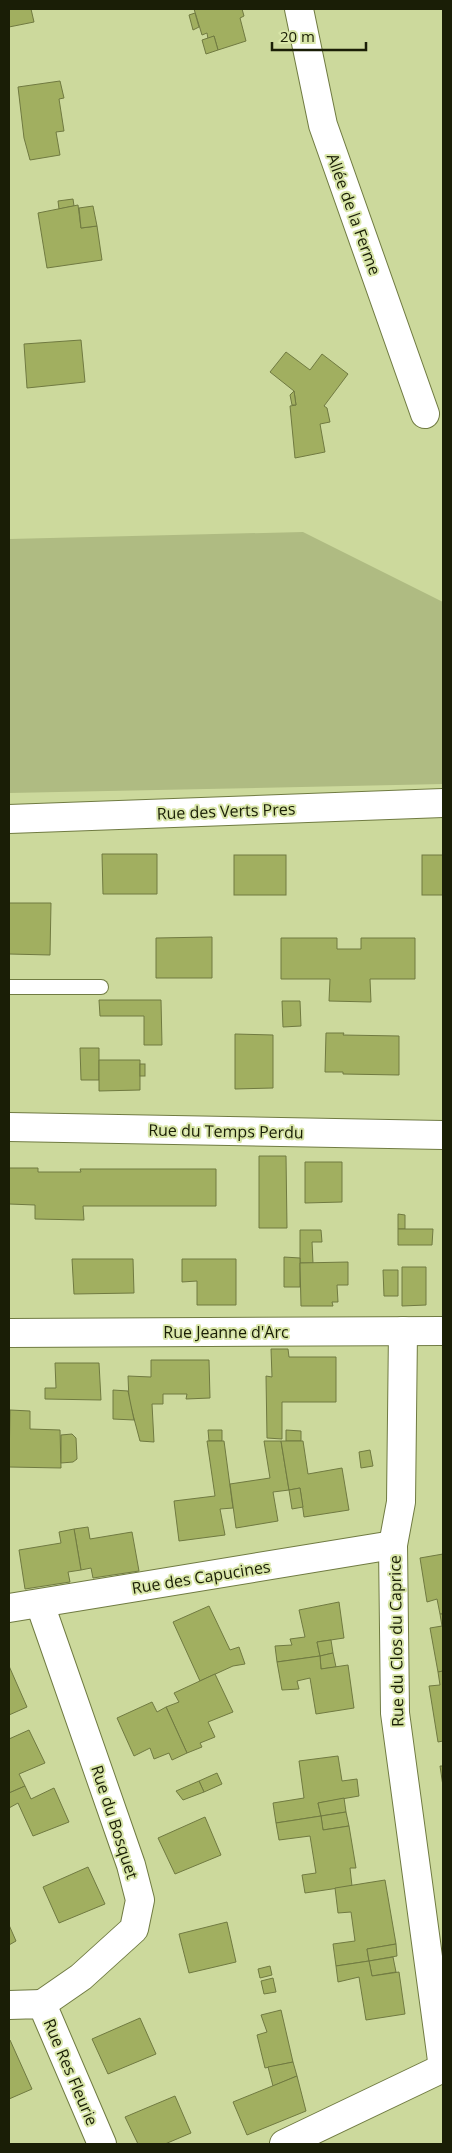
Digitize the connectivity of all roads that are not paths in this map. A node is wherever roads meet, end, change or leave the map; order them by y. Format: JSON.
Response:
{"nodes":[{"id":1,"x":299,"y":9,"type":"edge"},
{"id":2,"x":425,"y":414,"type":"dead end"},
{"id":3,"x":443,"y":803,"type":"edge"},
{"id":4,"x":9,"y":819,"type":"edge"},
{"id":5,"x":9,"y":987,"type":"edge"},
{"id":6,"x":101,"y":987,"type":"dead end"},
{"id":7,"x":9,"y":1127,"type":"edge"},
{"id":8,"x":443,"y":1135,"type":"edge"},
{"id":9,"x":402,"y":1331,"type":"junction"},
{"id":10,"x":443,"y":1331,"type":"edge"},
{"id":11,"x":9,"y":1333,"type":"edge"},
{"id":12,"x":393,"y":1545,"type":"junction"},
{"id":13,"x":40,"y":1604,"type":"junction"},
{"id":14,"x":9,"y":1608,"type":"edge"},
{"id":15,"x":42,"y":2004,"type":"junction"},
{"id":16,"x":9,"y":2005,"type":"edge"},
{"id":17,"x":443,"y":2068,"type":"edge"},
{"id":18,"x":102,"y":2144,"type":"edge"},
{"id":19,"x":284,"y":2144,"type":"edge"}],
"edges":[{"from":1,"to":2,"type":"street","name":"Allée de la Ferme"},
{"from":3,"to":4,"type":"street","name":"Rue des Verts Pres"},
{"from":5,"to":6,"type":"lane"},
{"from":7,"to":8,"type":"street","name":"Rue du Temps Perdu"},
{"from":9,"to":10,"type":"street","name":"Rue Jeanne d'Arc"},
{"from":9,"to":11,"type":"street","name":"Rue Jeanne d'Arc"},
{"from":9,"to":12,"type":"street","name":"Rue du Clos du Caprice"},
{"from":12,"to":13,"type":"street","name":"Rue des Capucines"},
{"from":12,"to":17,"type":"street","name":"Rue du Clos du Caprice"},
{"from":13,"to":14,"type":"street","name":"Rue des Capucines"},
{"from":13,"to":15,"type":"street","name":"Rue du Bosquet"},
{"from":15,"to":16,"type":"street","name":"Rue Res Fleurie"},
{"from":15,"to":18,"type":"street","name":"Rue Res Fleurie"},
{"from":17,"to":19,"type":"street"}]}
